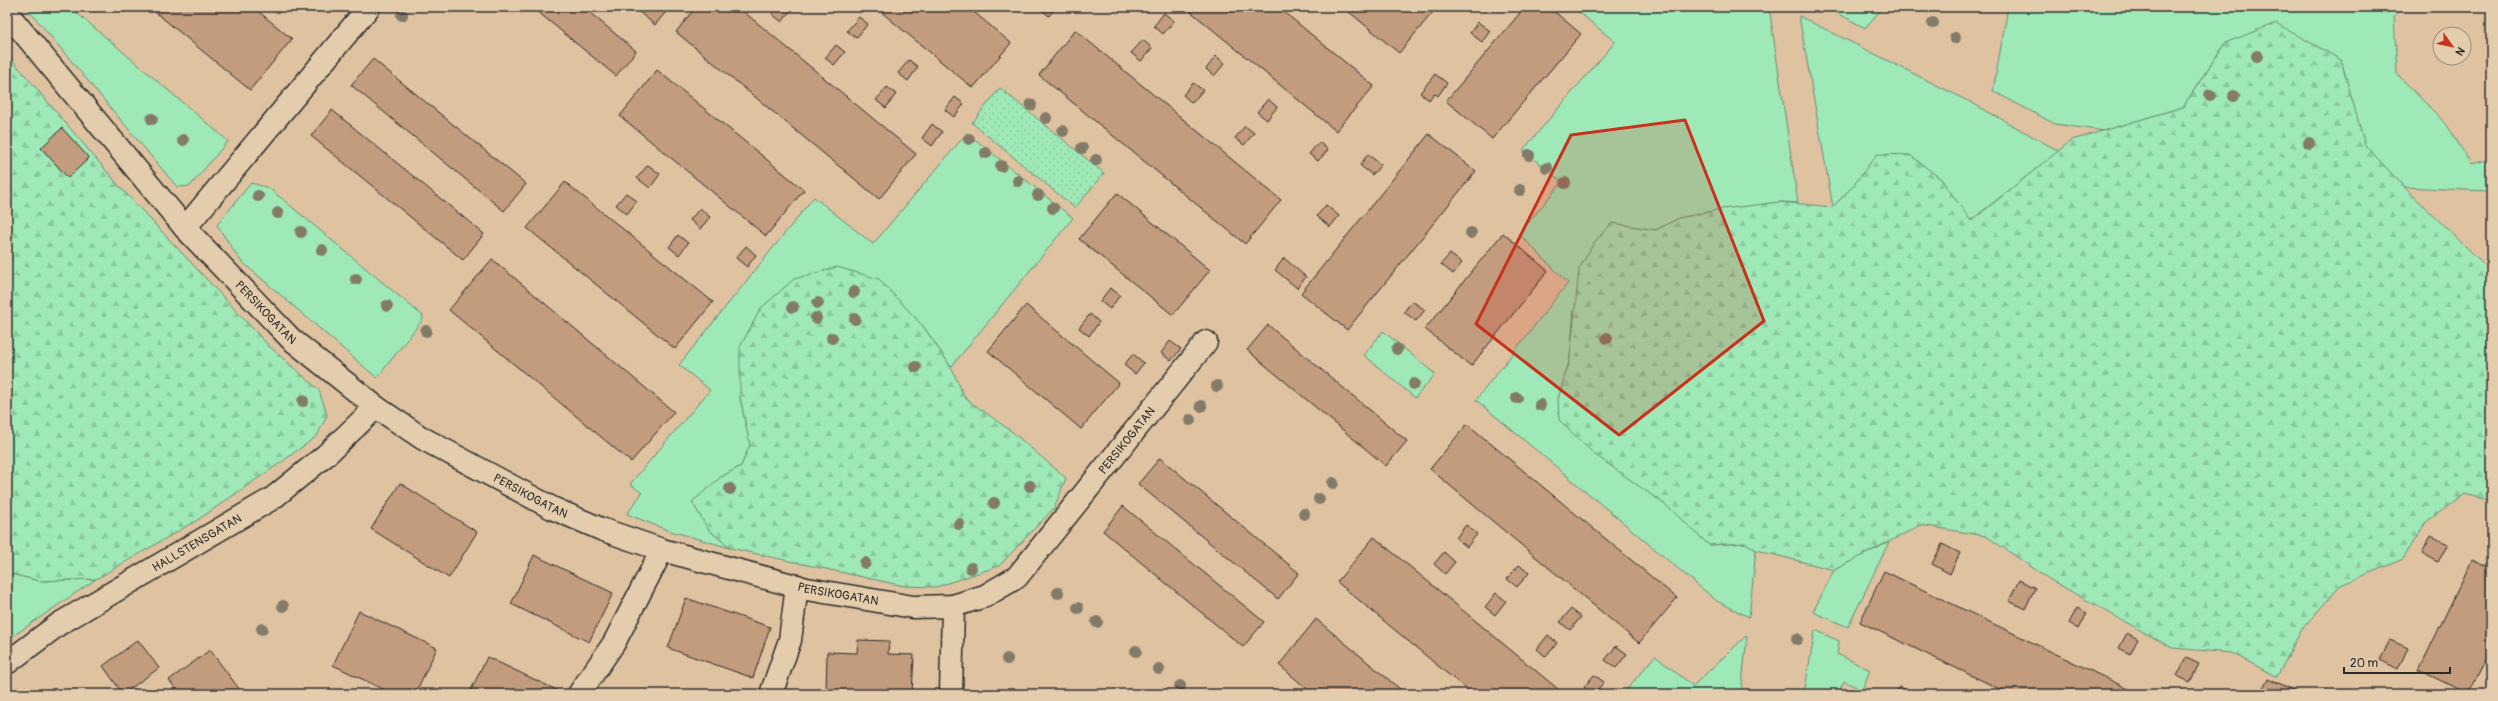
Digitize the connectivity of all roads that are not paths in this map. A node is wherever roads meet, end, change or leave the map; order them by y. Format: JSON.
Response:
{"nodes":[{"id":1,"x":369,"y":7,"type":"edge"},
{"id":2,"x":7,"y":13,"type":"edge"},
{"id":3,"x":186,"y":228,"type":"junction"},
{"id":4,"x":1206,"y":342,"type":"dead end"},
{"id":5,"x":376,"y":407,"type":"junction"},
{"id":6,"x":662,"y":550,"type":"junction"},
{"id":7,"x":797,"y":586,"type":"junction"},
{"id":8,"x":953,"y":606,"type":"junction"},
{"id":9,"x":7,"y":663,"type":"edge"},
{"id":10,"x":579,"y":694,"type":"edge"},
{"id":11,"x":771,"y":694,"type":"edge"},
{"id":12,"x":951,"y":694,"type":"edge"}],
"edges":[{"from":1,"to":3,"type":"street"},
{"from":2,"to":3,"type":"street","name":"PERSIKOGATAN"},
{"from":3,"to":5,"type":"street","name":"PERSIKOGATAN"},
{"from":4,"to":8,"type":"street","name":"PERSIKOGATAN"},
{"from":5,"to":6,"type":"street","name":"PERSIKOGATAN"},
{"from":5,"to":9,"type":"street","name":"HALLSTENSGATAN"},
{"from":6,"to":7,"type":"street","name":"PERSIKOGATAN"},
{"from":6,"to":10,"type":"street"},
{"from":7,"to":8,"type":"street","name":"PERSIKOGATAN"},
{"from":7,"to":11,"type":"street"},
{"from":8,"to":12,"type":"street"}]}
